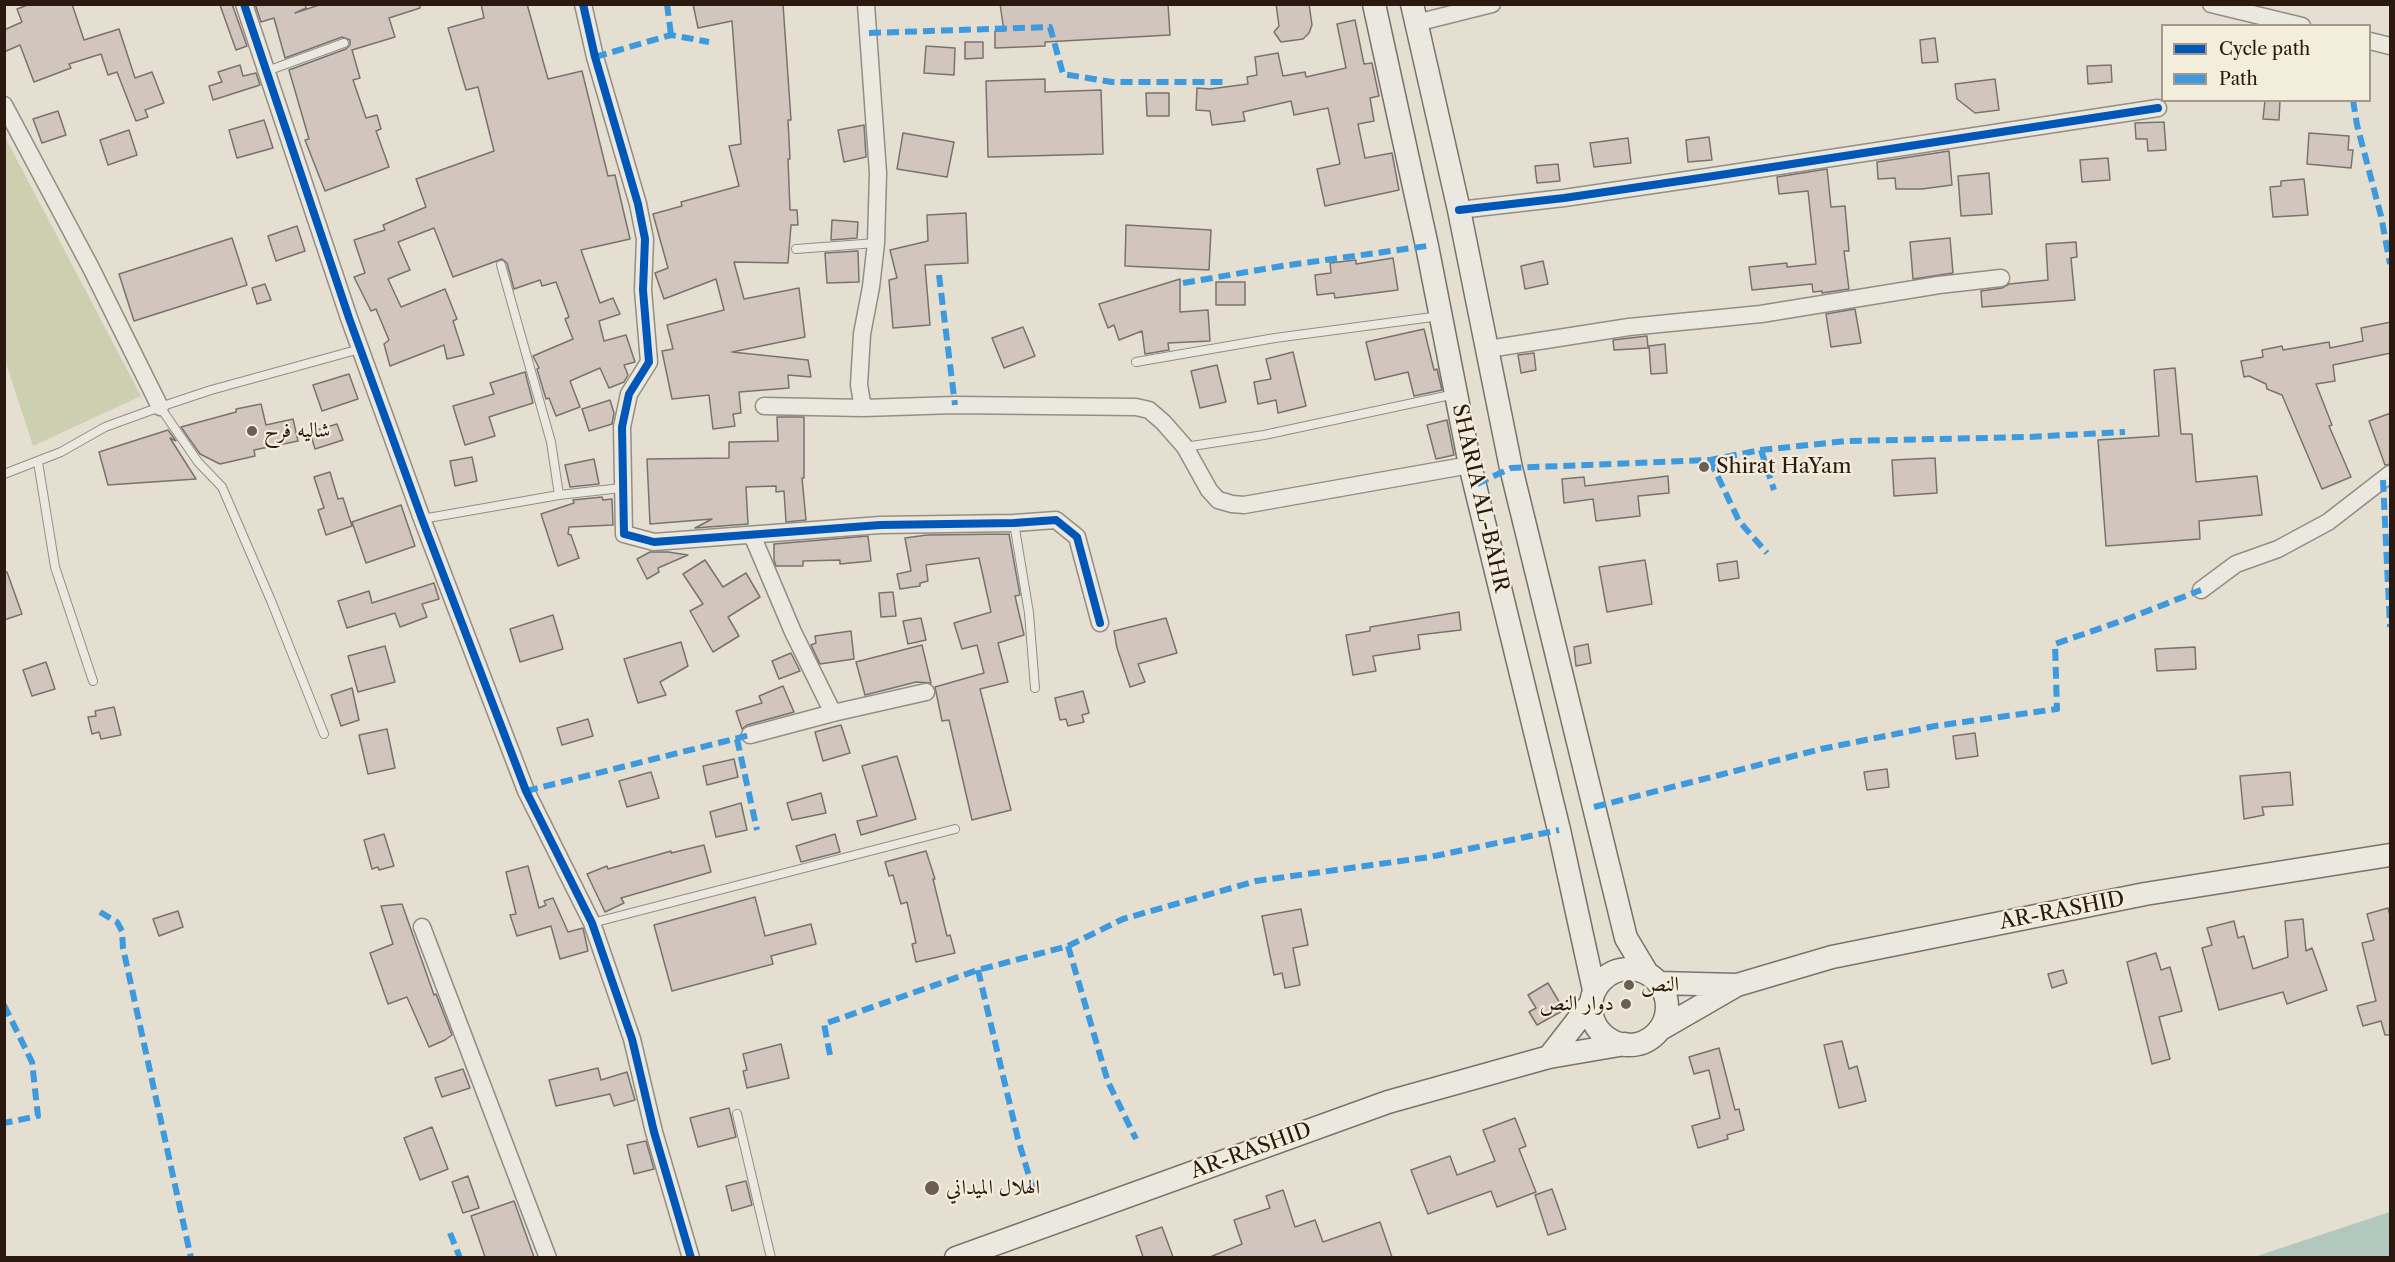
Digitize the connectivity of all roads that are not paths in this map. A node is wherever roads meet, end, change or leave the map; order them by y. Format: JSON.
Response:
{"nodes":[{"id":1,"x":244,"y":4,"type":"edge"},
{"id":2,"x":583,"y":4,"type":"edge"},
{"id":3,"x":866,"y":4,"type":"edge"},
{"id":4,"x":1374,"y":4,"type":"edge"},
{"id":5,"x":1492,"y":4,"type":"edge"},
{"id":6,"x":2211,"y":4,"type":"edge"},
{"id":7,"x":1414,"y":14,"type":"edge"},
{"id":8,"x":2294,"y":24,"type":"edge"},
{"id":9,"x":2371,"y":41,"type":"edge"},
{"id":10,"x":344,"y":43,"type":"dead end"},
{"id":11,"x":2391,"y":46,"type":"edge"},
{"id":12,"x":267,"y":71,"type":"junction"},
{"id":13,"x":4,"y":105,"type":"edge"},
{"id":14,"x":2158,"y":108,"type":"dead end"},
{"id":15,"x":1459,"y":210,"type":"junction"},
{"id":16,"x":876,"y":243,"type":"junction"},
{"id":17,"x":796,"y":249,"type":"dead end"},
{"id":18,"x":501,"y":265,"type":"dead end"},
{"id":19,"x":2001,"y":278,"type":"dead end"},
{"id":20,"x":1440,"y":316,"type":"junction"},
{"id":21,"x":1488,"y":349,"type":"junction"},
{"id":22,"x":360,"y":350,"type":"junction"},
{"id":23,"x":1136,"y":362,"type":"dead end"},
{"id":24,"x":1455,"y":394,"type":"junction"},
{"id":25,"x":764,"y":406,"type":"dead end"},
{"id":26,"x":160,"y":407,"type":"junction"},
{"id":27,"x":862,"y":408,"type":"junction"},
{"id":28,"x":1185,"y":447,"type":"junction"},
{"id":29,"x":38,"y":462,"type":"junction"},
{"id":30,"x":1470,"y":465,"type":"junction"},
{"id":31,"x":4,"y":474,"type":"edge"},
{"id":32,"x":2391,"y":474,"type":"edge"},
{"id":33,"x":621,"y":488,"type":"junction"},
{"id":34,"x":559,"y":495,"type":"junction"},
{"id":35,"x":422,"y":519,"type":"junction"},
{"id":36,"x":1014,"y":523,"type":"junction"},
{"id":37,"x":752,"y":535,"type":"junction"},
{"id":38,"x":2201,"y":590,"type":"dead end"},
{"id":39,"x":1100,"y":624,"type":"dead end"},
{"id":40,"x":93,"y":681,"type":"dead end"},
{"id":41,"x":1035,"y":688,"type":"dead end"},
{"id":42,"x":926,"y":692,"type":"dead end"},
{"id":43,"x":833,"y":713,"type":"junction"},
{"id":44,"x":324,"y":735,"type":"dead end"},
{"id":45,"x":750,"y":735,"type":"dead end"},
{"id":46,"x":956,"y":829,"type":"dead end"},
{"id":47,"x":2391,"y":855,"type":"edge"},
{"id":48,"x":592,"y":923,"type":"junction"},
{"id":49,"x":422,"y":927,"type":"dead end"},
{"id":50,"x":1653,"y":978,"type":"junction"},
{"id":51,"x":1737,"y":985,"type":"junction"},
{"id":52,"x":1593,"y":997,"type":"junction"},
{"id":53,"x":1659,"y":1030,"type":"junction"},
{"id":54,"x":1625,"y":1044,"type":"junction"},
{"id":55,"x":1549,"y":1057,"type":"junction"},
{"id":56,"x":737,"y":1114,"type":"dead end"},
{"id":57,"x":548,"y":1257,"type":"edge"},
{"id":58,"x":691,"y":1257,"type":"edge"},
{"id":59,"x":771,"y":1257,"type":"edge"},
{"id":60,"x":956,"y":1257,"type":"edge"}],
"edges":[{"from":1,"to":12,"type":"street"},
{"from":2,"to":33,"type":"street"},
{"from":3,"to":16,"type":"street"},
{"from":4,"to":20,"type":"main road","name":"SHARIA AL-BAHR"},
{"from":5,"to":7,"type":"street"},
{"from":6,"to":8,"type":"street"},
{"from":7,"to":15,"type":"main road","name":"SHARIA AL-BAHR"},
{"from":9,"to":11,"type":"street"},
{"from":10,"to":12,"type":"lane"},
{"from":12,"to":22,"type":"street"},
{"from":13,"to":26,"type":"street"},
{"from":14,"to":15,"type":"street"},
{"from":15,"to":21,"type":"main road","name":"SHARIA AL-BAHR"},
{"from":16,"to":17,"type":"lane"},
{"from":16,"to":27,"type":"street"},
{"from":18,"to":34,"type":"lane"},
{"from":19,"to":21,"type":"street"},
{"from":20,"to":23,"type":"lane"},
{"from":20,"to":24,"type":"main road","name":"SHARIA AL-BAHR"},
{"from":21,"to":50,"type":"main road","name":"SHARIA AL-BAHR"},
{"from":22,"to":26,"type":"lane"},
{"from":22,"to":35,"type":"street"},
{"from":24,"to":28,"type":"lane"},
{"from":24,"to":30,"type":"main road","name":"SHARIA AL-BAHR"},
{"from":25,"to":27,"type":"street"},
{"from":26,"to":29,"type":"lane"},
{"from":26,"to":44,"type":"lane"},
{"from":27,"to":28,"type":"street"},
{"from":28,"to":30,"type":"street"},
{"from":29,"to":31,"type":"lane"},
{"from":29,"to":40,"type":"lane"},
{"from":30,"to":52,"type":"main road","name":"SHARIA AL-BAHR"},
{"from":32,"to":38,"type":"street"},
{"from":33,"to":34,"type":"lane"},
{"from":33,"to":37,"type":"street"},
{"from":34,"to":35,"type":"lane"},
{"from":35,"to":48,"type":"street"},
{"from":36,"to":37,"type":"street"},
{"from":36,"to":39,"type":"street"},
{"from":36,"to":41,"type":"lane"},
{"from":37,"to":43,"type":"street"},
{"from":42,"to":43,"type":"street"},
{"from":43,"to":45,"type":"street"},
{"from":46,"to":48,"type":"lane"},
{"from":47,"to":51,"type":"main road","name":"AR-RASHID"},
{"from":48,"to":58,"type":"street"},
{"from":49,"to":57,"type":"street"},
{"from":50,"to":51,"type":"main road","name":"AR-RASHID"},
{"from":50,"to":52,"type":"main road"},
{"from":50,"to":53,"type":"main road"},
{"from":51,"to":53,"type":"main road","name":"AR-RASHID"},
{"from":52,"to":54,"type":"main road"},
{"from":52,"to":55,"type":"main road"},
{"from":53,"to":54,"type":"main road"},
{"from":54,"to":55,"type":"main road","name":"AR-RASHID"},
{"from":55,"to":60,"type":"main road","name":"AR-RASHID"},
{"from":56,"to":59,"type":"lane"}]}
